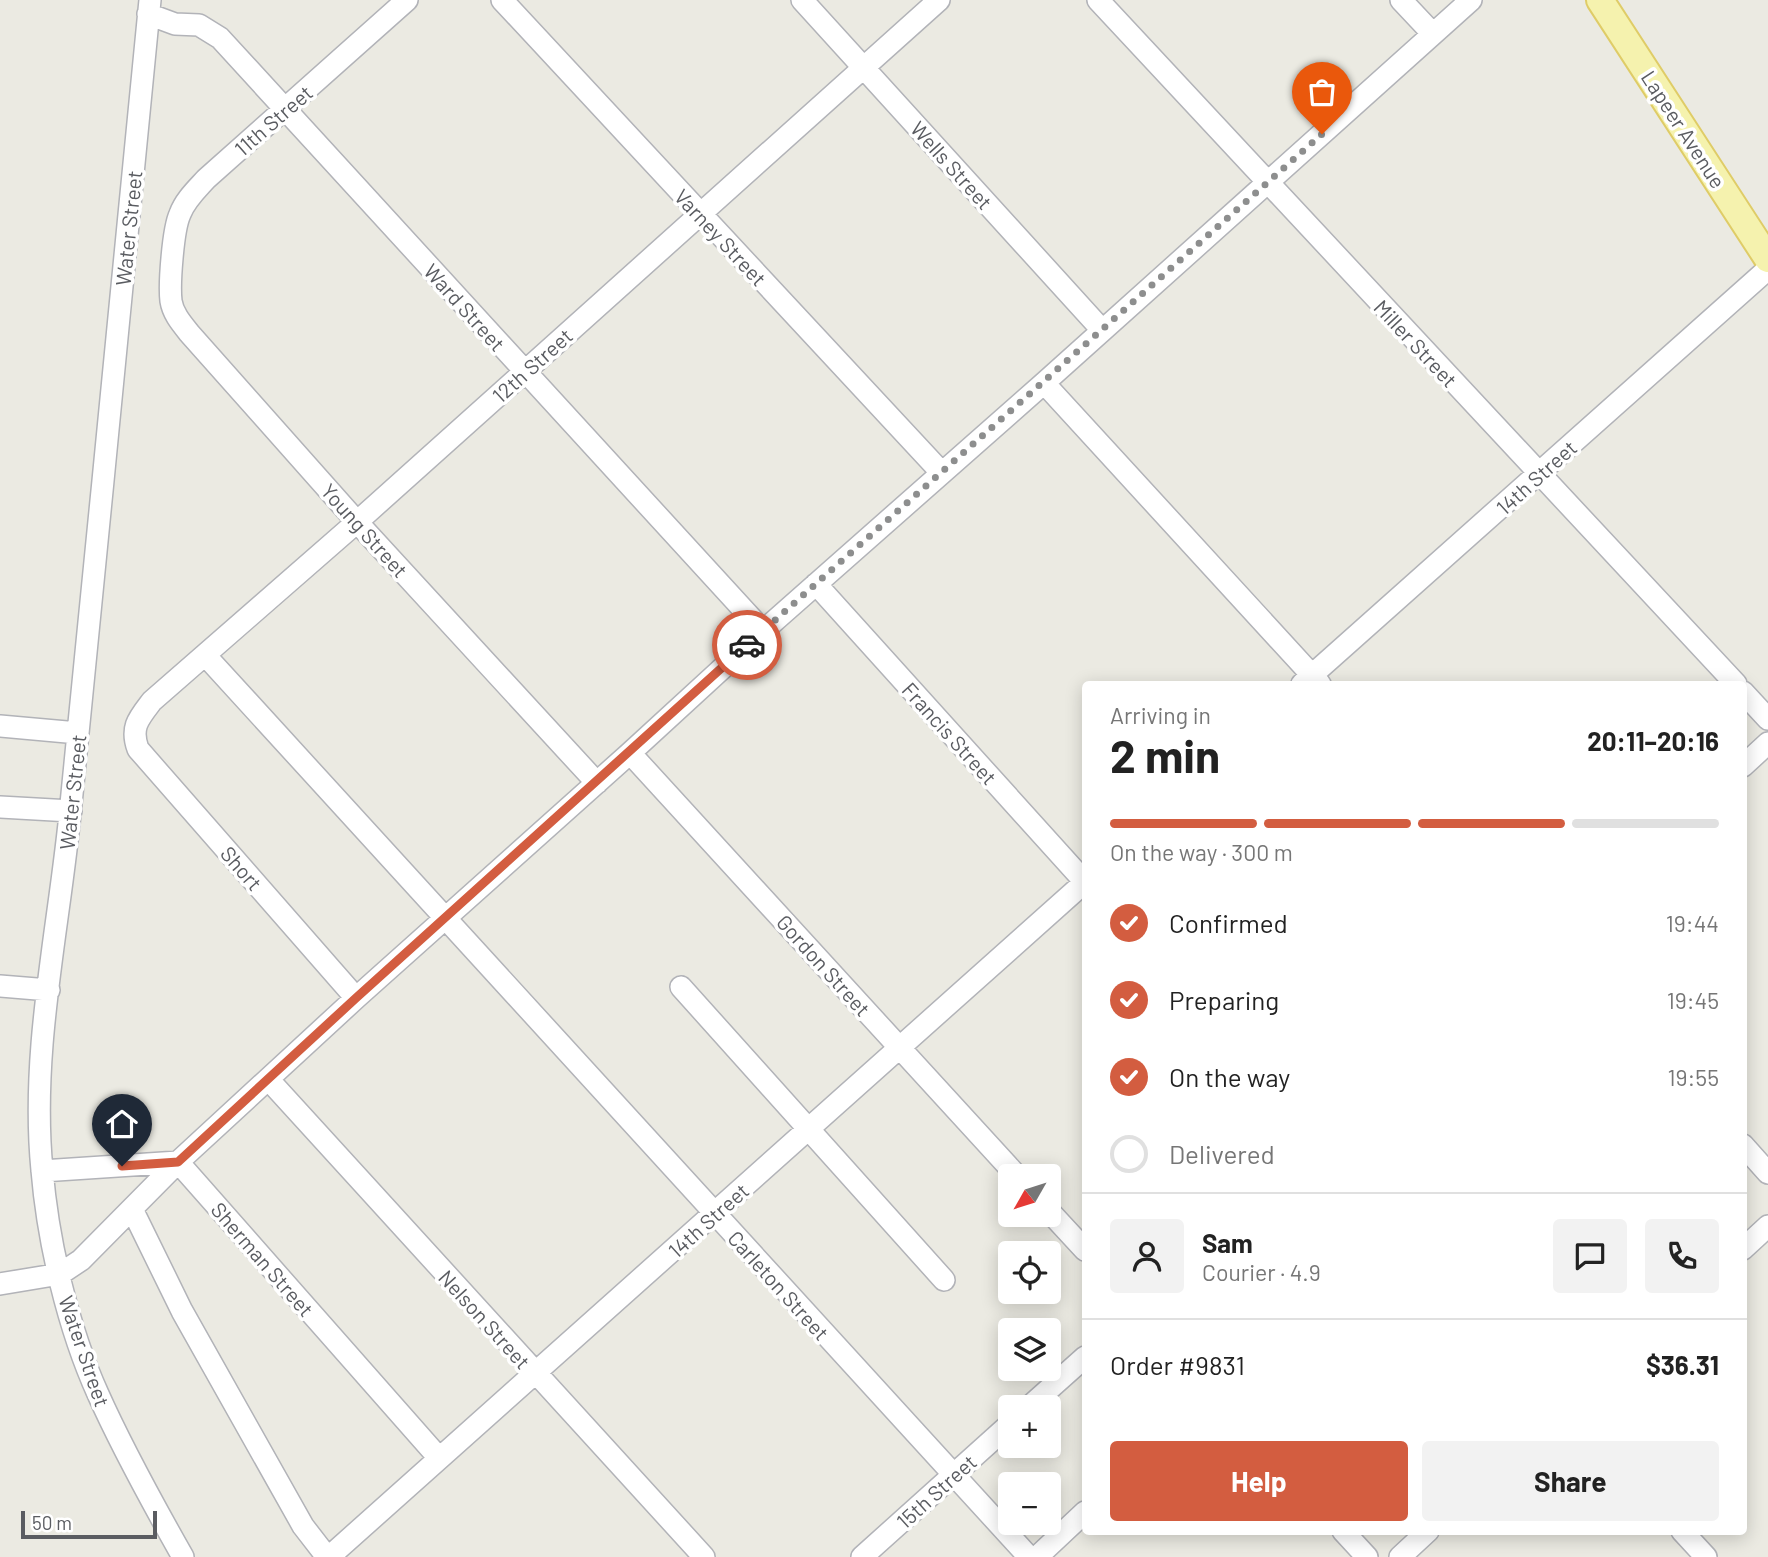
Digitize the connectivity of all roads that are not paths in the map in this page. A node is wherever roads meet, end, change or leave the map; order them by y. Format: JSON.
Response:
{"nodes":[{"id":1,"x":407,"y":0,"type":"edge"},
{"id":2,"x":502,"y":0,"type":"edge"},
{"id":3,"x":802,"y":0,"type":"edge"},
{"id":4,"x":939,"y":0,"type":"edge"},
{"id":5,"x":1098,"y":0,"type":"edge"},
{"id":6,"x":1401,"y":0,"type":"edge"},
{"id":7,"x":1471,"y":0,"type":"edge"},
{"id":8,"x":1600,"y":0,"type":"edge"},
{"id":9,"x":149,"y":7,"type":"edge"},
{"id":10,"x":1433,"y":34,"type":"junction"},
{"id":11,"x":864,"y":67,"type":"junction"},
{"id":12,"x":285,"y":110,"type":"junction"},
{"id":13,"x":1267,"y":183,"type":"junction"},
{"id":14,"x":699,"y":214,"type":"junction"},
{"id":15,"x":1768,"y":259,"type":"edge"},
{"id":16,"x":172,"y":260,"type":"joint"},
{"id":17,"x":1768,"y":269,"type":"edge"},
{"id":18,"x":1102,"y":330,"type":"junction"},
{"id":19,"x":524,"y":372,"type":"junction"},
{"id":20,"x":1044,"y":383,"type":"junction"},
{"id":21,"x":941,"y":472,"type":"junction"},
{"id":22,"x":1538,"y":474,"type":"junction"},
{"id":23,"x":358,"y":522,"type":"junction"},
{"id":24,"x":816,"y":584,"type":"junction"},
{"id":25,"x":763,"y":631,"type":"junction"},
{"id":26,"x":205,"y":655,"type":"junction"},
{"id":27,"x":1311,"y":681,"type":"edge"},
{"id":28,"x":1733,"y":681,"type":"edge"},
{"id":29,"x":1747,"y":696,"type":"edge"},
{"id":30,"x":1768,"y":719,"type":"edge"},
{"id":31,"x":0,"y":726,"type":"edge"},
{"id":32,"x":78,"y":733,"type":"junction"},
{"id":33,"x":133,"y":735,"type":"joint"},
{"id":34,"x":1768,"y":743,"type":"edge"},
{"id":35,"x":630,"y":753,"type":"junction"},
{"id":36,"x":1747,"y":762,"type":"edge"},
{"id":37,"x":597,"y":783,"type":"junction"},
{"id":38,"x":0,"y":807,"type":"edge"},
{"id":39,"x":71,"y":811,"type":"junction"},
{"id":40,"x":1082,"y":879,"type":"edge"},
{"id":41,"x":1082,"y":885,"type":"edge"},
{"id":42,"x":444,"y":920,"type":"junction"},
{"id":43,"x":0,"y":986,"type":"edge"},
{"id":44,"x":681,"y":987,"type":"dead end"},
{"id":45,"x":49,"y":990,"type":"junction"},
{"id":46,"x":356,"y":998,"type":"junction"},
{"id":47,"x":900,"y":1048,"type":"junction"},
{"id":48,"x":268,"y":1079,"type":"junction"},
{"id":49,"x":810,"y":1130,"type":"junction"},
{"id":50,"x":1747,"y":1150,"type":"edge"},
{"id":51,"x":178,"y":1162,"type":"junction"},
{"id":52,"x":1006,"y":1164,"type":"edge"},
{"id":53,"x":42,"y":1171,"type":"junction"},
{"id":54,"x":1768,"y":1173,"type":"edge"},
{"id":55,"x":132,"y":1209,"type":"junction"},
{"id":56,"x":715,"y":1214,"type":"junction"},
{"id":57,"x":1061,"y":1224,"type":"edge"},
{"id":58,"x":1768,"y":1226,"type":"edge"},
{"id":59,"x":1747,"y":1244,"type":"edge"},
{"id":60,"x":1082,"y":1247,"type":"edge"},
{"id":61,"x":60,"y":1274,"type":"junction"},
{"id":62,"x":944,"y":1280,"type":"dead end"},
{"id":63,"x":0,"y":1284,"type":"edge"},
{"id":64,"x":1082,"y":1360,"type":"edge"},
{"id":65,"x":535,"y":1374,"type":"junction"},
{"id":66,"x":1042,"y":1395,"type":"edge"},
{"id":67,"x":998,"y":1435,"type":"edge"},
{"id":68,"x":439,"y":1458,"type":"junction"},
{"id":69,"x":953,"y":1475,"type":"junction"},
{"id":70,"x":1082,"y":1515,"type":"edge"},
{"id":71,"x":1347,"y":1535,"type":"edge"},
{"id":72,"x":1425,"y":1535,"type":"edge"},
{"id":73,"x":1686,"y":1535,"type":"edge"},
{"id":74,"x":183,"y":1557,"type":"edge"},
{"id":75,"x":328,"y":1557,"type":"edge"},
{"id":76,"x":704,"y":1557,"type":"edge"},
{"id":77,"x":862,"y":1557,"type":"edge"},
{"id":78,"x":1029,"y":1557,"type":"edge"},
{"id":79,"x":1037,"y":1557,"type":"edge"},
{"id":80,"x":1367,"y":1557,"type":"edge"},
{"id":81,"x":1400,"y":1557,"type":"edge"},
{"id":82,"x":1706,"y":1557,"type":"edge"}],
"edges":[{"from":1,"to":12,"type":"street","name":"11th Street"},
{"from":2,"to":14,"type":"street","name":"Varney Street"},
{"from":3,"to":11,"type":"street","name":"Wells Street"},
{"from":4,"to":11,"type":"street","name":"12th Street"},
{"from":5,"to":13,"type":"street","name":"Miller Street"},
{"from":6,"to":10,"type":"street"},
{"from":7,"to":10,"type":"street"},
{"from":8,"to":15,"type":"main road","name":"Lapeer Avenue"},
{"from":9,"to":12,"type":"street","name":"Ward Street"},
{"from":9,"to":32,"type":"street","name":"Water Street"},
{"from":10,"to":13,"type":"street"},
{"from":11,"to":14,"type":"street","name":"12th Street"},
{"from":11,"to":18,"type":"street","name":"Wells Street"},
{"from":12,"to":16,"type":"street","name":"11th Street"},
{"from":12,"to":19,"type":"street","name":"Ward Street"},
{"from":13,"to":18,"type":"street"},
{"from":13,"to":22,"type":"street","name":"Miller Street"},
{"from":14,"to":19,"type":"street","name":"12th Street"},
{"from":14,"to":21,"type":"street","name":"Varney Street"},
{"from":16,"to":23,"type":"street","name":"Young Street"},
{"from":17,"to":22,"type":"street","name":"14th Street"},
{"from":18,"to":20,"type":"street"},
{"from":19,"to":23,"type":"street","name":"12th Street"},
{"from":19,"to":25,"type":"street","name":"Ward Street"},
{"from":20,"to":21,"type":"street"},
{"from":20,"to":27,"type":"street"},
{"from":21,"to":24,"type":"street"},
{"from":22,"to":27,"type":"street","name":"14th Street"},
{"from":22,"to":28,"type":"street","name":"Miller Street"},
{"from":23,"to":26,"type":"street","name":"12th Street"},
{"from":23,"to":37,"type":"street","name":"Young Street"},
{"from":24,"to":25,"type":"street"},
{"from":24,"to":40,"type":"street","name":"Francis Street"},
{"from":25,"to":35,"type":"street"},
{"from":26,"to":33,"type":"street","name":"12th Street"},
{"from":26,"to":42,"type":"street","name":"Carleton Street"},
{"from":29,"to":30,"type":"street"},
{"from":31,"to":32,"type":"street"},
{"from":32,"to":39,"type":"street","name":"Water Street"},
{"from":33,"to":46,"type":"street","name":"Short"},
{"from":34,"to":36,"type":"street"},
{"from":35,"to":37,"type":"street"},
{"from":35,"to":47,"type":"street","name":"Gordon Street"},
{"from":37,"to":42,"type":"street"},
{"from":38,"to":39,"type":"street"},
{"from":39,"to":45,"type":"street","name":"Water Street"},
{"from":41,"to":47,"type":"street","name":"14th Street"},
{"from":42,"to":46,"type":"street"},
{"from":42,"to":56,"type":"street","name":"Carleton Street"},
{"from":43,"to":45,"type":"street"},
{"from":44,"to":49,"type":"street"},
{"from":45,"to":53,"type":"street","name":"Water Street"},
{"from":46,"to":48,"type":"street"},
{"from":47,"to":49,"type":"street","name":"14th Street"},
{"from":47,"to":52,"type":"street","name":"Gordon Street"},
{"from":48,"to":51,"type":"street"},
{"from":48,"to":65,"type":"street","name":"Nelson Street"},
{"from":49,"to":56,"type":"street","name":"14th Street"},
{"from":49,"to":62,"type":"street"},
{"from":50,"to":54,"type":"street"},
{"from":51,"to":53,"type":"street"},
{"from":51,"to":55,"type":"street"},
{"from":51,"to":68,"type":"street","name":"Sherman Street"},
{"from":53,"to":61,"type":"street","name":"Water Street"},
{"from":55,"to":61,"type":"street"},
{"from":55,"to":75,"type":"street"},
{"from":56,"to":65,"type":"street","name":"14th Street"},
{"from":56,"to":69,"type":"street","name":"Carleton Street"},
{"from":57,"to":60,"type":"street"},
{"from":58,"to":59,"type":"street"},
{"from":61,"to":63,"type":"street"},
{"from":61,"to":74,"type":"street","name":"Water Street"},
{"from":64,"to":66,"type":"street"},
{"from":65,"to":68,"type":"street","name":"14th Street"},
{"from":65,"to":76,"type":"street","name":"Nelson Street"},
{"from":67,"to":69,"type":"street","name":"15th Street"},
{"from":68,"to":75,"type":"street","name":"14th Street"},
{"from":69,"to":77,"type":"street","name":"15th Street"},
{"from":69,"to":78,"type":"street","name":"Carleton Street"},
{"from":70,"to":79,"type":"street"},
{"from":71,"to":80,"type":"street"},
{"from":72,"to":81,"type":"street"},
{"from":73,"to":82,"type":"street"}]}
